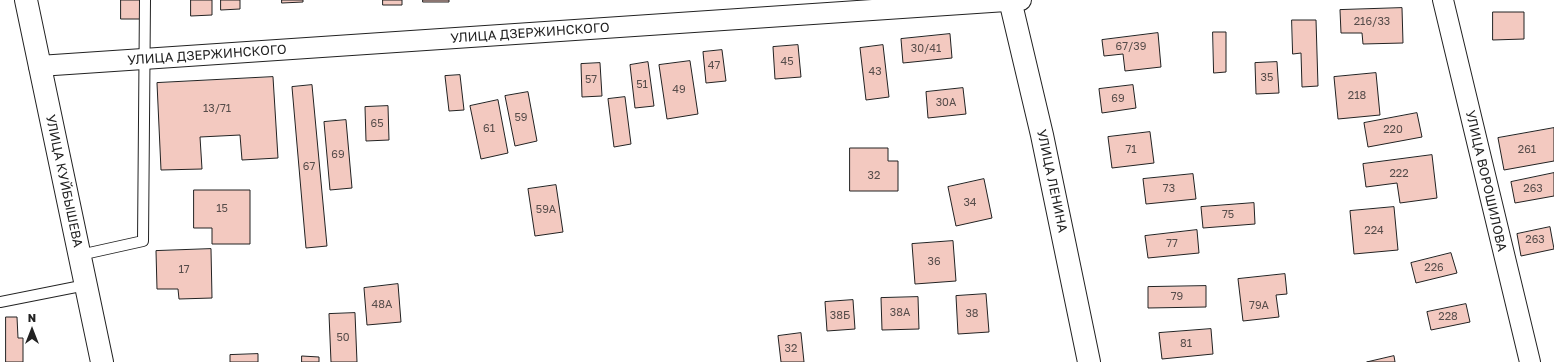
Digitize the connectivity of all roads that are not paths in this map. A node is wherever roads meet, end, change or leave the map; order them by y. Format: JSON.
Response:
{"nodes":[{"id":1,"x":26,"y":0,"type":"edge"},
{"id":2,"x":146,"y":0,"type":"edge"},
{"id":3,"x":1014,"y":0,"type":"edge"},
{"id":4,"x":1443,"y":0,"type":"edge"},
{"id":5,"x":145,"y":59,"type":"junction"},
{"id":6,"x":39,"y":66,"type":"junction"},
{"id":7,"x":80,"y":255,"type":"junction"},
{"id":8,"x":86,"y":285,"type":"junction"},
{"id":9,"x":0,"y":302,"type":"edge"},
{"id":10,"x":102,"y":362,"type":"edge"},
{"id":11,"x":1089,"y":362,"type":"edge"},
{"id":12,"x":1530,"y":362,"type":"edge"}],
"edges":[{"from":1,"to":6,"type":"main road","name":"УЛИЦА КУЙБЫШЕВА"},
{"from":2,"to":5,"type":"lane"},
{"from":3,"to":5,"type":"street","name":"УЛИЦА ДЗЕРЖИНСКОГО"},
{"from":3,"to":11,"type":"main road","name":"УЛИЦА ЛЕНИНА"},
{"from":4,"to":12,"type":"street","name":"УЛИЦА ВОРОШИЛОВА"},
{"from":5,"to":6,"type":"street","name":"УЛИЦА ДЗЕРЖИНСКОГО"},
{"from":5,"to":7,"type":"lane"},
{"from":6,"to":7,"type":"main road","name":"УЛИЦА КУЙБЫШЕВА"},
{"from":7,"to":8,"type":"main road","name":"УЛИЦА КУЙБЫШЕВА"},
{"from":8,"to":9,"type":"lane"},
{"from":8,"to":10,"type":"main road","name":"УЛИЦА КУЙБЫШЕВА"}]}
